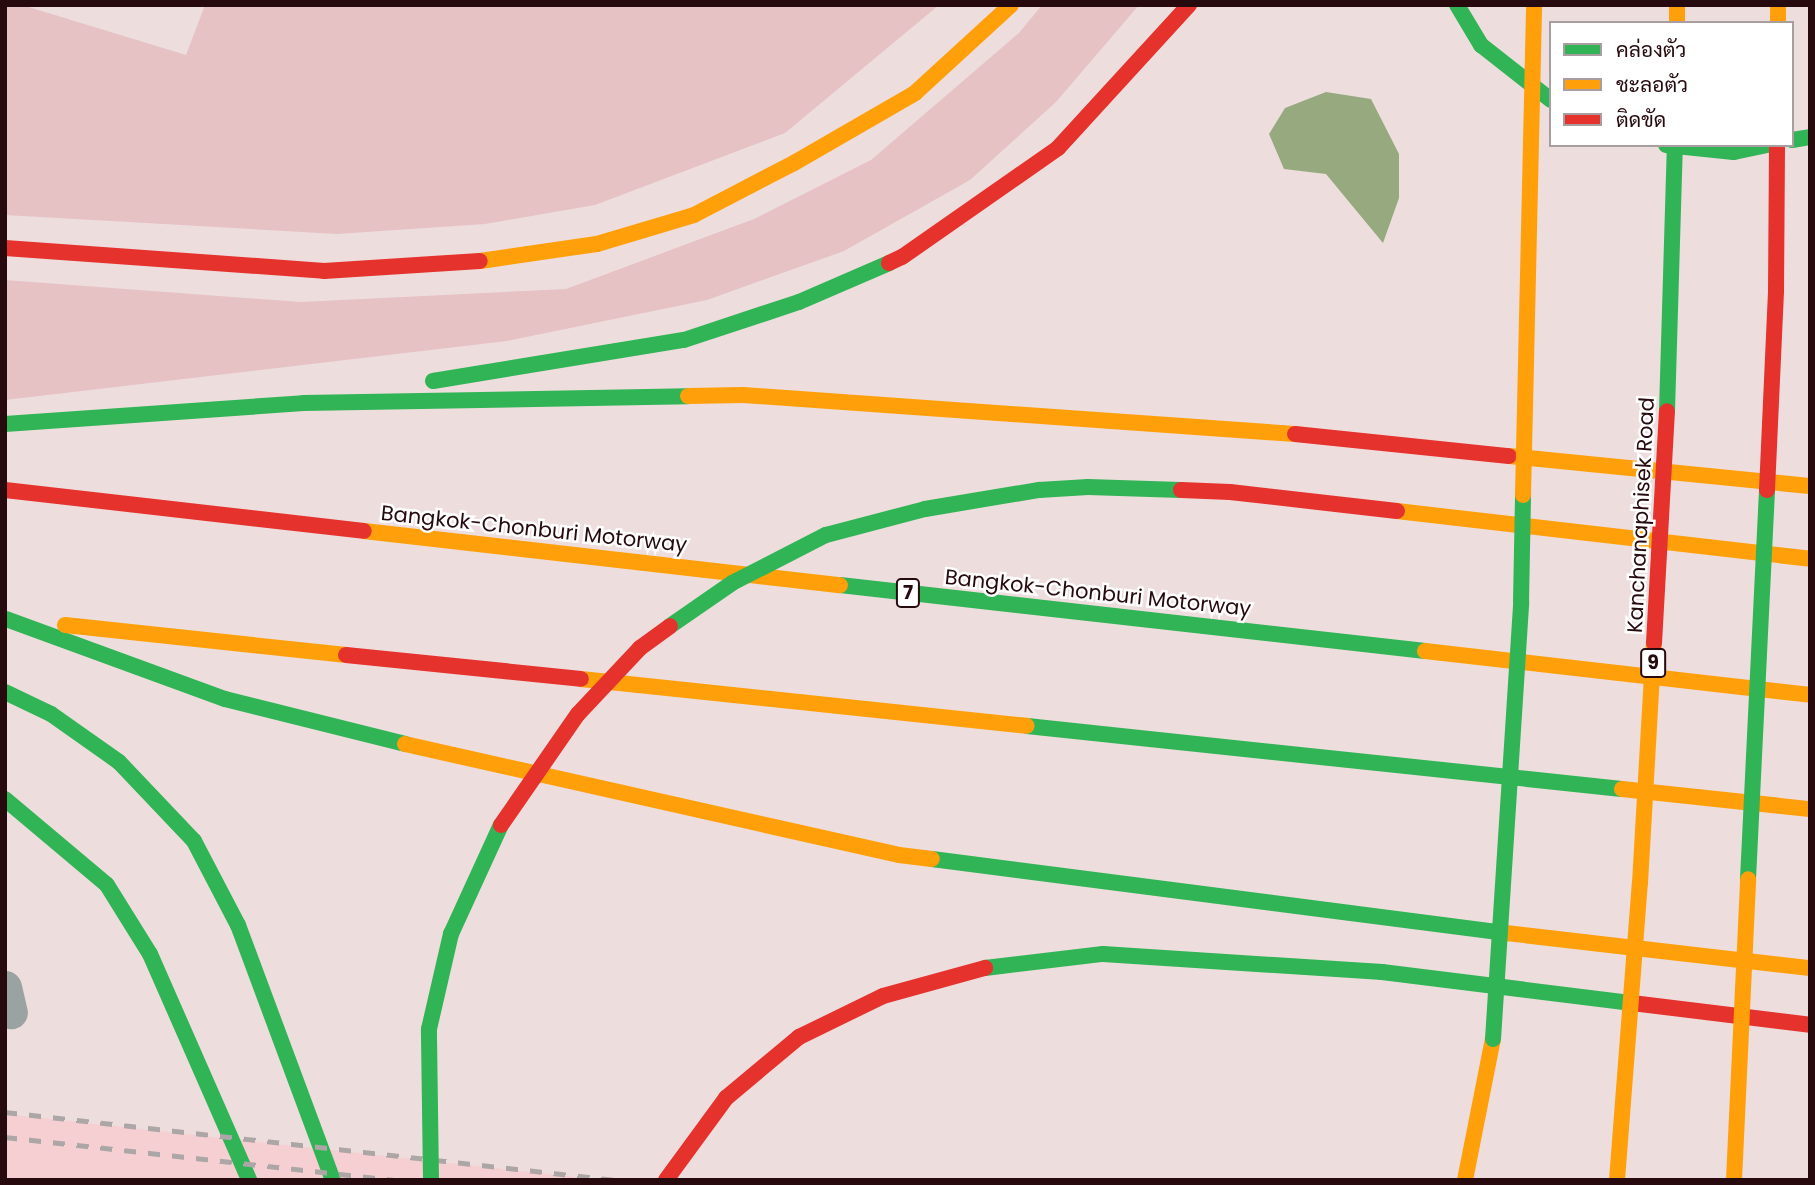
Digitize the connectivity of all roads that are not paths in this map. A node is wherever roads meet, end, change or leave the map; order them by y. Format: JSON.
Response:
{"nodes":[{"id":1,"x":1011,"y":5,"type":"edge"},
{"id":2,"x":1189,"y":5,"type":"edge"},
{"id":3,"x":1457,"y":5,"type":"edge"},
{"id":4,"x":1534,"y":5,"type":"edge"},
{"id":5,"x":1549,"y":98,"type":"edge"},
{"id":6,"x":1675,"y":147,"type":"edge"},
{"id":7,"x":1685,"y":147,"type":"edge"},
{"id":8,"x":1758,"y":147,"type":"edge"},
{"id":9,"x":1777,"y":147,"type":"edge"},
{"id":10,"x":5,"y":248,"type":"edge"},
{"id":11,"x":303,"y":402,"type":"junction"},
{"id":12,"x":5,"y":424,"type":"edge"},
{"id":13,"x":1810,"y":486,"type":"edge"},
{"id":14,"x":5,"y":490,"type":"edge"},
{"id":15,"x":1810,"y":559,"type":"edge"},
{"id":16,"x":6,"y":618,"type":"edge"},
{"id":17,"x":5,"y":692,"type":"edge"},
{"id":18,"x":1810,"y":695,"type":"edge"},
{"id":19,"x":5,"y":799,"type":"edge"},
{"id":20,"x":1810,"y":810,"type":"edge"},
{"id":21,"x":1810,"y":968,"type":"edge"},
{"id":22,"x":1810,"y":1025,"type":"edge"},
{"id":23,"x":1493,"y":1039,"type":"junction"},
{"id":24,"x":1489,"y":1141,"type":"dead end"},
{"id":25,"x":249,"y":1180,"type":"edge"},
{"id":26,"x":333,"y":1180,"type":"edge"},
{"id":27,"x":431,"y":1180,"type":"edge"},
{"id":28,"x":666,"y":1180,"type":"edge"},
{"id":29,"x":1465,"y":1180,"type":"edge"},
{"id":30,"x":1617,"y":1180,"type":"edge"},
{"id":31,"x":1734,"y":1180,"type":"edge"}],
"edges":[{"from":1,"to":10,"type":"main road"},
{"from":2,"to":11,"type":"main road"},
{"from":3,"to":5,"type":"main road"},
{"from":4,"to":23,"type":"main road","bridge":true},
{"from":6,"to":30,"type":"main road","name":"Kanchanaphisek Road","number":"9","bridge":true},
{"from":7,"to":8,"type":"main road"},
{"from":9,"to":31,"type":"main road","bridge":true},
{"from":11,"to":12,"type":"main road"},
{"from":11,"to":13,"type":"main road"},
{"from":14,"to":18,"type":"main road","name":"Bangkok-Chonburi Motorway","number":"7"},
{"from":15,"to":27,"type":"main road","bridge":true},
{"from":16,"to":20,"type":"main road"},
{"from":16,"to":21,"type":"main road"},
{"from":17,"to":26,"type":"main road"},
{"from":19,"to":25,"type":"main road"},
{"from":22,"to":28,"type":"main road"},
{"from":23,"to":24,"type":"main road"},
{"from":23,"to":29,"type":"main road"}]}
